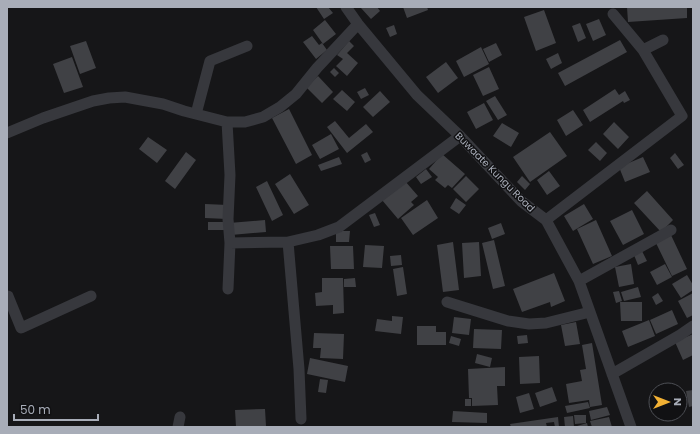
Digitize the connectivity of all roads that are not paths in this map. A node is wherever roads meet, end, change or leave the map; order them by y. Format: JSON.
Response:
{"nodes":[{"id":1,"x":346,"y":7,"type":"edge"},
{"id":2,"x":613,"y":14,"type":"dead end"},
{"id":3,"x":358,"y":24,"type":"junction"},
{"id":4,"x":664,"y":40,"type":"dead end"},
{"id":5,"x":247,"y":46,"type":"dead end"},
{"id":6,"x":643,"y":50,"type":"junction"},
{"id":7,"x":196,"y":114,"type":"junction"},
{"id":8,"x":227,"y":122,"type":"junction"},
{"id":9,"x":7,"y":132,"type":"edge"},
{"id":10,"x":460,"y":136,"type":"junction"},
{"id":11,"x":546,"y":220,"type":"junction"},
{"id":12,"x":672,"y":230,"type":"dead end"},
{"id":13,"x":288,"y":242,"type":"junction"},
{"id":14,"x":230,"y":244,"type":"junction"},
{"id":15,"x":579,"y":281,"type":"junction"},
{"id":16,"x":228,"y":289,"type":"dead end"},
{"id":17,"x":7,"y":296,"type":"edge"},
{"id":18,"x":91,"y":296,"type":"dead end"},
{"id":19,"x":447,"y":302,"type":"dead end"},
{"id":20,"x":590,"y":312,"type":"junction"},
{"id":21,"x":693,"y":326,"type":"edge"},
{"id":22,"x":612,"y":374,"type":"junction"},
{"id":23,"x":301,"y":419,"type":"dead end"},
{"id":24,"x":631,"y":427,"type":"edge"}],
"edges":[{"from":1,"to":3,"type":"street","name":"Buwaate Kungu Road"},
{"from":2,"to":6,"type":"street"},
{"from":3,"to":8,"type":"street"},
{"from":3,"to":10,"type":"street","name":"Buwaate Kungu Road"},
{"from":4,"to":6,"type":"street"},
{"from":5,"to":7,"type":"street"},
{"from":6,"to":11,"type":"street"},
{"from":7,"to":8,"type":"street"},
{"from":7,"to":9,"type":"street"},
{"from":8,"to":14,"type":"street"},
{"from":10,"to":11,"type":"street","name":"Buwaate Kungu Road"},
{"from":10,"to":13,"type":"street"},
{"from":11,"to":15,"type":"street","name":"Buwaate Kungu Road"},
{"from":12,"to":15,"type":"street"},
{"from":13,"to":14,"type":"street"},
{"from":13,"to":23,"type":"street"},
{"from":14,"to":16,"type":"street"},
{"from":15,"to":20,"type":"street","name":"Buwaate Kungu Road"},
{"from":17,"to":18,"type":"street"},
{"from":19,"to":20,"type":"street"},
{"from":20,"to":22,"type":"street","name":"Buwaate Kungu Road"},
{"from":21,"to":22,"type":"street"},
{"from":22,"to":24,"type":"street","name":"Buwaate Kungu Road"}]}
